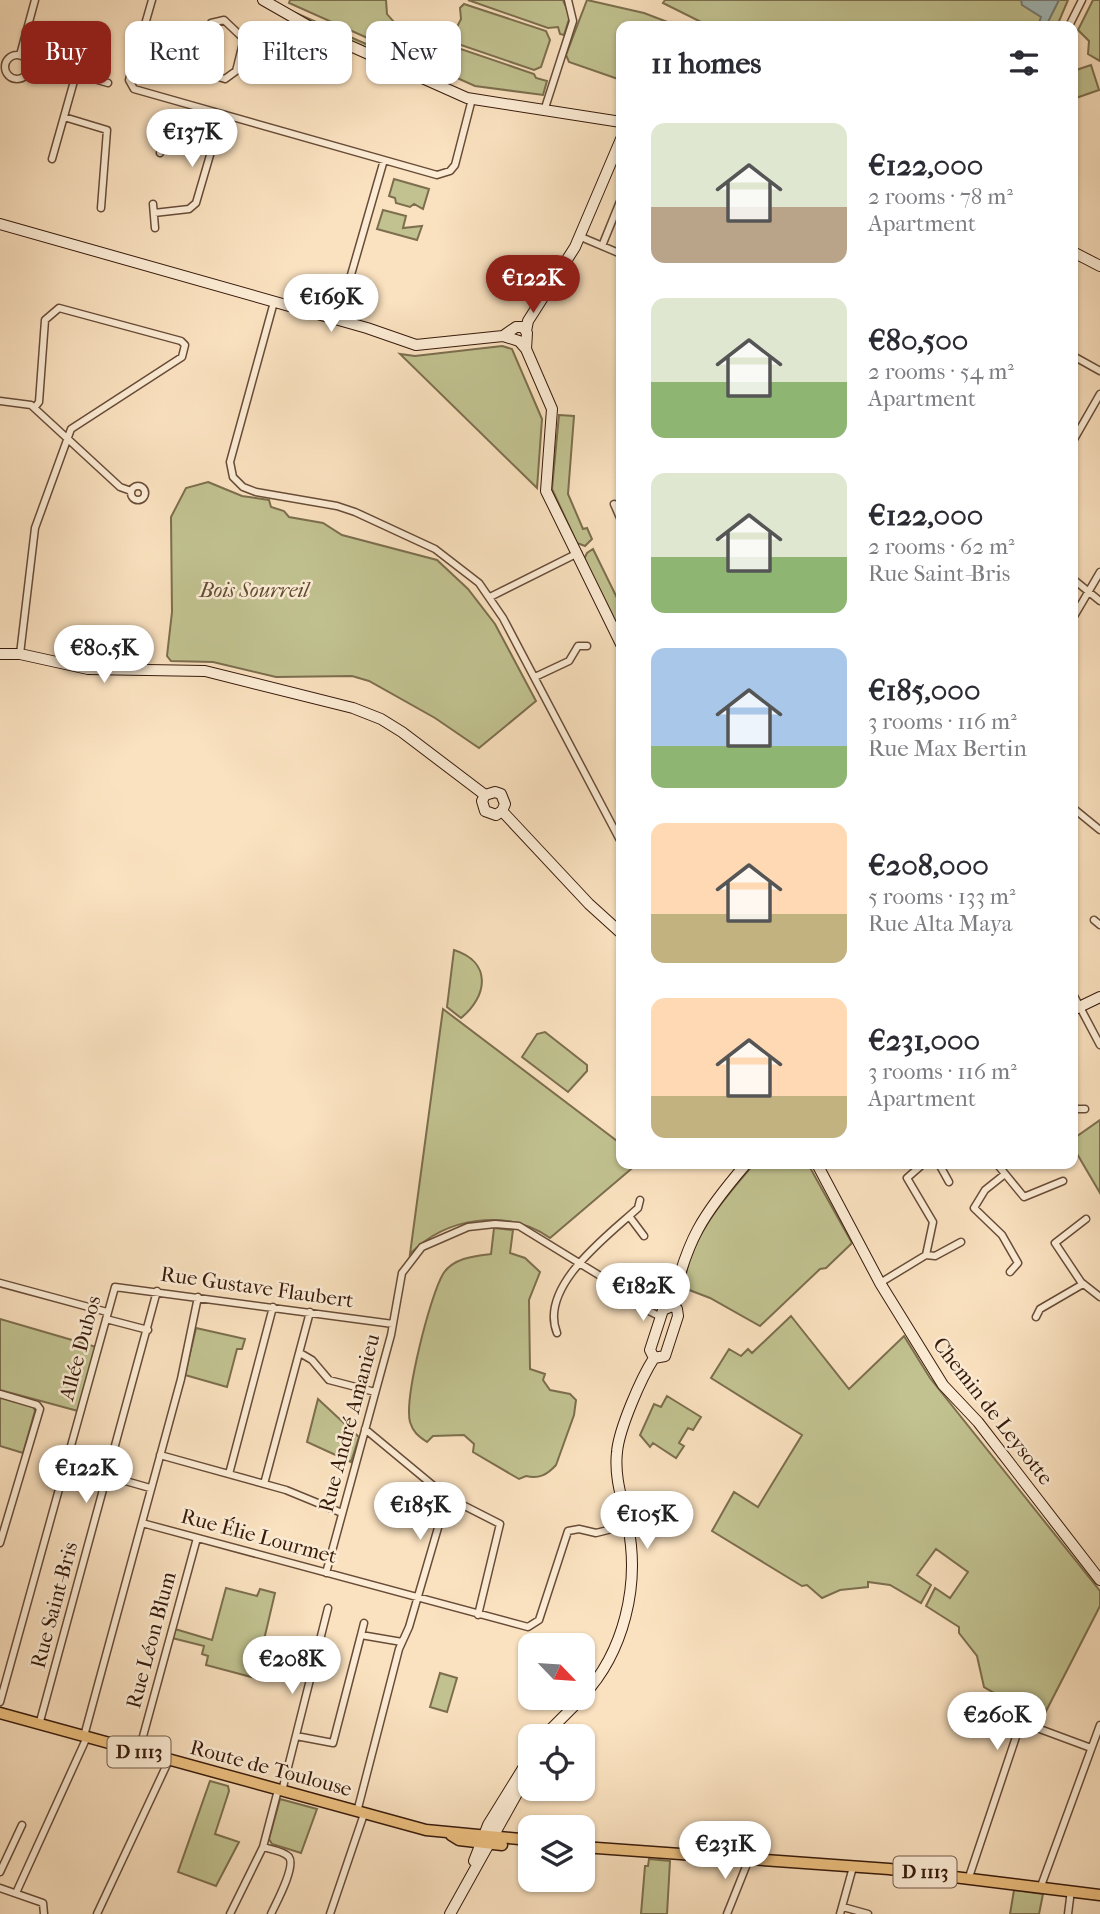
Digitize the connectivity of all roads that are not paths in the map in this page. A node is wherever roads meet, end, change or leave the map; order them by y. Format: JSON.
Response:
{"nodes":[{"id":1,"x":35,"y":0,"type":"edge"},
{"id":2,"x":152,"y":0,"type":"edge"},
{"id":3,"x":262,"y":0,"type":"edge"},
{"id":4,"x":568,"y":0,"type":"edge"},
{"id":5,"x":1082,"y":0,"type":"edge"},
{"id":6,"x":276,"y":4,"type":"edge"},
{"id":7,"x":146,"y":21,"type":"edge"},
{"id":8,"x":1072,"y":21,"type":"edge"},
{"id":9,"x":202,"y":53,"type":"joint"},
{"id":10,"x":20,"y":55,"type":"joint"},
{"id":11,"x":2,"y":71,"type":"edge"},
{"id":12,"x":21,"y":78,"type":"edge"},
{"id":13,"x":73,"y":84,"type":"edge"},
{"id":14,"x":130,"y":84,"type":"edge"},
{"id":15,"x":472,"y":99,"type":"junction"},
{"id":16,"x":544,"y":108,"type":"junction"},
{"id":17,"x":222,"y":114,"type":"junction"},
{"id":18,"x":616,"y":115,"type":"edge"},
{"id":19,"x":64,"y":117,"type":"junction"},
{"id":20,"x":616,"y":121,"type":"edge"},
{"id":21,"x":214,"y":144,"type":"junction"},
{"id":22,"x":616,"y":151,"type":"edge"},
{"id":23,"x":160,"y":153,"type":"dead end"},
{"id":24,"x":52,"y":159,"type":"dead end"},
{"id":25,"x":384,"y":160,"type":"junction"},
{"id":26,"x":153,"y":204,"type":"dead end"},
{"id":27,"x":101,"y":208,"type":"dead end"},
{"id":28,"x":616,"y":211,"type":"edge"},
{"id":29,"x":154,"y":213,"type":"junction"},
{"id":30,"x":0,"y":224,"type":"edge"},
{"id":31,"x":155,"y":228,"type":"dead end"},
{"id":32,"x":581,"y":237,"type":"junction"},
{"id":33,"x":602,"y":246,"type":"junction"},
{"id":34,"x":616,"y":252,"type":"edge"},
{"id":35,"x":1078,"y":254,"type":"edge"},
{"id":36,"x":1100,"y":267,"type":"edge"},
{"id":37,"x":274,"y":302,"type":"junction"},
{"id":38,"x":338,"y":320,"type":"junction"},
{"id":39,"x":522,"y":334,"type":"junction"},
{"id":40,"x":1078,"y":359,"type":"edge"},
{"id":41,"x":1100,"y":371,"type":"edge"},
{"id":42,"x":1100,"y":394,"type":"edge"},
{"id":43,"x":0,"y":401,"type":"edge"},
{"id":44,"x":35,"y":407,"type":"junction"},
{"id":45,"x":1078,"y":432,"type":"edge"},
{"id":46,"x":67,"y":438,"type":"junction"},
{"id":47,"x":131,"y":491,"type":"dead end"},
{"id":48,"x":614,"y":504,"type":"dead end"},
{"id":49,"x":616,"y":509,"type":"edge"},
{"id":50,"x":578,"y":553,"type":"junction"},
{"id":51,"x":1100,"y":572,"type":"edge"},
{"id":52,"x":1078,"y":583,"type":"edge"},
{"id":53,"x":1088,"y":592,"type":"junction"},
{"id":54,"x":490,"y":597,"type":"junction"},
{"id":55,"x":1100,"y":601,"type":"edge"},
{"id":56,"x":1078,"y":609,"type":"edge"},
{"id":57,"x":616,"y":633,"type":"edge"},
{"id":58,"x":587,"y":646,"type":"dead end"},
{"id":59,"x":0,"y":654,"type":"edge"},
{"id":60,"x":20,"y":654,"type":"junction"},
{"id":61,"x":535,"y":677,"type":"junction"},
{"id":62,"x":485,"y":795,"type":"junction"},
{"id":63,"x":502,"y":811,"type":"junction"},
{"id":64,"x":1078,"y":812,"type":"edge"},
{"id":65,"x":616,"y":823,"type":"edge"},
{"id":66,"x":612,"y":825,"type":"junction"},
{"id":67,"x":1100,"y":830,"type":"edge"},
{"id":68,"x":616,"y":833,"type":"edge"},
{"id":69,"x":1094,"y":920,"type":"dead end"},
{"id":70,"x":1100,"y":925,"type":"edge"},
{"id":71,"x":616,"y":928,"type":"edge"},
{"id":72,"x":1100,"y":997,"type":"edge"},
{"id":73,"x":1078,"y":1008,"type":"edge"},
{"id":74,"x":1078,"y":1010,"type":"edge"},
{"id":75,"x":1100,"y":1045,"type":"edge"},
{"id":76,"x":1078,"y":1109,"type":"edge"},
{"id":77,"x":1085,"y":1109,"type":"dead end"},
{"id":78,"x":742,"y":1169,"type":"edge"},
{"id":79,"x":820,"y":1169,"type":"edge"},
{"id":80,"x":917,"y":1169,"type":"edge"},
{"id":81,"x":942,"y":1169,"type":"edge"},
{"id":82,"x":1000,"y":1169,"type":"edge"},
{"id":83,"x":1005,"y":1174,"type":"junction"},
{"id":84,"x":1063,"y":1181,"type":"dead end"},
{"id":85,"x":949,"y":1182,"type":"dead end"},
{"id":86,"x":640,"y":1200,"type":"dead end"},
{"id":87,"x":629,"y":1216,"type":"junction"},
{"id":88,"x":1086,"y":1219,"type":"dead end"},
{"id":89,"x":645,"y":1236,"type":"dead end"},
{"id":90,"x":961,"y":1242,"type":"dead end"},
{"id":91,"x":926,"y":1255,"type":"junction"},
{"id":92,"x":579,"y":1264,"type":"junction"},
{"id":93,"x":1010,"y":1272,"type":"dead end"},
{"id":94,"x":0,"y":1283,"type":"edge"},
{"id":95,"x":880,"y":1283,"type":"junction"},
{"id":96,"x":1083,"y":1284,"type":"junction"},
{"id":97,"x":115,"y":1287,"type":"joint"},
{"id":98,"x":157,"y":1291,"type":"junction"},
{"id":99,"x":198,"y":1297,"type":"junction"},
{"id":100,"x":1100,"y":1297,"type":"edge"},
{"id":101,"x":672,"y":1306,"type":"junction"},
{"id":102,"x":273,"y":1307,"type":"junction"},
{"id":103,"x":310,"y":1312,"type":"junction"},
{"id":104,"x":107,"y":1316,"type":"junction"},
{"id":105,"x":661,"y":1317,"type":"junction"},
{"id":106,"x":1037,"y":1317,"type":"dead end"},
{"id":107,"x":393,"y":1324,"type":"junction"},
{"id":108,"x":148,"y":1330,"type":"junction"},
{"id":109,"x":557,"y":1333,"type":"dead end"},
{"id":110,"x":300,"y":1353,"type":"junction"},
{"id":111,"x":654,"y":1358,"type":"junction"},
{"id":112,"x":375,"y":1392,"type":"junction"},
{"id":113,"x":0,"y":1394,"type":"edge"},
{"id":114,"x":365,"y":1429,"type":"junction"},
{"id":115,"x":160,"y":1455,"type":"junction"},
{"id":116,"x":229,"y":1474,"type":"junction"},
{"id":117,"x":107,"y":1476,"type":"junction"},
{"id":118,"x":264,"y":1484,"type":"junction"},
{"id":119,"x":150,"y":1488,"type":"junction"},
{"id":120,"x":449,"y":1497,"type":"junction"},
{"id":121,"x":342,"y":1513,"type":"junction"},
{"id":122,"x":142,"y":1523,"type":"junction"},
{"id":123,"x":628,"y":1525,"type":"junction"},
{"id":124,"x":197,"y":1538,"type":"junction"},
{"id":125,"x":0,"y":1543,"type":"edge"},
{"id":126,"x":1087,"y":1564,"type":"junction"},
{"id":127,"x":326,"y":1573,"type":"junction"},
{"id":128,"x":1100,"y":1574,"type":"edge"},
{"id":129,"x":1100,"y":1580,"type":"edge"},
{"id":130,"x":418,"y":1598,"type":"junction"},
{"id":131,"x":328,"y":1608,"type":"dead end"},
{"id":132,"x":478,"y":1615,"type":"junction"},
{"id":133,"x":364,"y":1623,"type":"dead end"},
{"id":134,"x":361,"y":1635,"type":"junction"},
{"id":135,"x":402,"y":1642,"type":"junction"},
{"id":136,"x":595,"y":1679,"type":"edge"},
{"id":137,"x":0,"y":1702,"type":"edge"},
{"id":138,"x":571,"y":1710,"type":"edge"},
{"id":139,"x":0,"y":1713,"type":"edge"},
{"id":140,"x":559,"y":1724,"type":"edge"},
{"id":141,"x":39,"y":1725,"type":"junction"},
{"id":142,"x":1100,"y":1725,"type":"edge"},
{"id":143,"x":296,"y":1736,"type":"junction"},
{"id":144,"x":85,"y":1737,"type":"junction"},
{"id":145,"x":1091,"y":1748,"type":"junction"},
{"id":146,"x":138,"y":1752,"type":"junction"},
{"id":147,"x":169,"y":1760,"type":"junction"},
{"id":148,"x":518,"y":1779,"type":"edge"},
{"id":149,"x":518,"y":1788,"type":"edge"},
{"id":150,"x":280,"y":1791,"type":"junction"},
{"id":151,"x":361,"y":1813,"type":"junction"},
{"id":152,"x":22,"y":1825,"type":"dead end"},
{"id":153,"x":486,"y":1839,"type":"junction"},
{"id":154,"x":518,"y":1840,"type":"edge"},
{"id":155,"x":518,"y":1844,"type":"edge"},
{"id":156,"x":263,"y":1847,"type":"junction"},
{"id":157,"x":595,"y":1848,"type":"edge"},
{"id":158,"x":749,"y":1859,"type":"junction"},
{"id":159,"x":853,"y":1867,"type":"junction"},
{"id":160,"x":0,"y":1872,"type":"edge"},
{"id":161,"x":969,"y":1877,"type":"junction"},
{"id":162,"x":1041,"y":1886,"type":"junction"},
{"id":163,"x":0,"y":1888,"type":"edge"},
{"id":164,"x":1071,"y":1890,"type":"junction"},
{"id":165,"x":16,"y":1893,"type":"junction"},
{"id":166,"x":1100,"y":1895,"type":"edge"},
{"id":167,"x":44,"y":1910,"type":"edge"},
{"id":168,"x":841,"y":1910,"type":"edge"},
{"id":169,"x":97,"y":1914,"type":"edge"},
{"id":170,"x":230,"y":1914,"type":"edge"},
{"id":171,"x":271,"y":1914,"type":"edge"},
{"id":172,"x":330,"y":1914,"type":"edge"},
{"id":173,"x":450,"y":1914,"type":"edge"},
{"id":174,"x":727,"y":1914,"type":"edge"},
{"id":175,"x":868,"y":1914,"type":"edge"},
{"id":176,"x":1068,"y":1914,"type":"edge"}],
"edges":[{"from":1,"to":10,"type":"street"},
{"from":2,"to":7,"type":"street"},
{"from":3,"to":6,"type":"street"},
{"from":4,"to":16,"type":"street"},
{"from":5,"to":8,"type":"street"},
{"from":6,"to":15,"type":"street"},
{"from":9,"to":9,"type":"street"},
{"from":10,"to":11,"type":"street"},
{"from":11,"to":12,"type":"street"},
{"from":13,"to":19,"type":"street"},
{"from":14,"to":17,"type":"street"},
{"from":15,"to":16,"type":"street"},
{"from":15,"to":25,"type":"street"},
{"from":16,"to":18,"type":"street"},
{"from":16,"to":20,"type":"street"},
{"from":17,"to":21,"type":"street"},
{"from":17,"to":25,"type":"street"},
{"from":19,"to":24,"type":"street"},
{"from":19,"to":27,"type":"street"},
{"from":21,"to":23,"type":"street"},
{"from":21,"to":29,"type":"street"},
{"from":22,"to":32,"type":"street"},
{"from":25,"to":38,"type":"street"},
{"from":26,"to":29,"type":"street"},
{"from":28,"to":33,"type":"street"},
{"from":29,"to":31,"type":"street"},
{"from":30,"to":37,"type":"street"},
{"from":32,"to":33,"type":"street"},
{"from":32,"to":39,"type":"street"},
{"from":33,"to":34,"type":"street"},
{"from":35,"to":36,"type":"street"},
{"from":37,"to":38,"type":"street"},
{"from":37,"to":54,"type":"street"},
{"from":38,"to":39,"type":"street"},
{"from":39,"to":50,"type":"street"},
{"from":40,"to":41,"type":"street"},
{"from":42,"to":45,"type":"street"},
{"from":43,"to":44,"type":"street"},
{"from":44,"to":46,"type":"street"},
{"from":44,"to":46,"type":"street"},
{"from":46,"to":47,"type":"street"},
{"from":46,"to":60,"type":"street"},
{"from":48,"to":49,"type":"street"},
{"from":50,"to":54,"type":"street"},
{"from":50,"to":57,"type":"street"},
{"from":51,"to":53,"type":"street"},
{"from":52,"to":53,"type":"street"},
{"from":53,"to":55,"type":"street"},
{"from":53,"to":56,"type":"street"},
{"from":54,"to":61,"type":"street"},
{"from":58,"to":61,"type":"street"},
{"from":59,"to":60,"type":"street"},
{"from":60,"to":62,"type":"street"},
{"from":61,"to":66,"type":"street"},
{"from":62,"to":63,"type":"street"},
{"from":62,"to":63,"type":"street"},
{"from":63,"to":71,"type":"street"},
{"from":64,"to":67,"type":"street"},
{"from":65,"to":66,"type":"street"},
{"from":66,"to":68,"type":"street"},
{"from":69,"to":70,"type":"street"},
{"from":72,"to":73,"type":"street"},
{"from":74,"to":75,"type":"street"},
{"from":76,"to":77,"type":"street"},
{"from":78,"to":101,"type":"street"},
{"from":79,"to":95,"type":"street","name":"Chemin de Leysotte"},
{"from":80,"to":91,"type":"street"},
{"from":81,"to":85,"type":"street"},
{"from":82,"to":83,"type":"street"},
{"from":83,"to":84,"type":"street"},
{"from":83,"to":93,"type":"street"},
{"from":86,"to":87,"type":"street"},
{"from":87,"to":89,"type":"street"},
{"from":87,"to":92,"type":"street"},
{"from":88,"to":96,"type":"street"},
{"from":90,"to":91,"type":"street"},
{"from":91,"to":95,"type":"street"},
{"from":92,"to":105,"type":"street","name":"Rue André Amanieu"},
{"from":92,"to":107,"type":"street","name":"Rue André Amanieu"},
{"from":92,"to":109,"type":"street"},
{"from":94,"to":104,"type":"street"},
{"from":95,"to":126,"type":"street","name":"Chemin de Leysotte"},
{"from":96,"to":100,"type":"street"},
{"from":96,"to":106,"type":"street"},
{"from":97,"to":98,"type":"street","name":"Rue Gustave Flaubert"},
{"from":97,"to":104,"type":"street","name":"Allée Dubos"},
{"from":98,"to":99,"type":"street","name":"Rue Gustave Flaubert"},
{"from":98,"to":108,"type":"street","name":"Rue Saint-Bris"},
{"from":99,"to":102,"type":"street","name":"Rue Gustave Flaubert"},
{"from":99,"to":115,"type":"street"},
{"from":101,"to":105,"type":"street"},
{"from":101,"to":111,"type":"street"},
{"from":102,"to":103,"type":"street","name":"Rue Gustave Flaubert"},
{"from":102,"to":116,"type":"street"},
{"from":103,"to":107,"type":"street","name":"Rue Gustave Flaubert"},
{"from":103,"to":110,"type":"street"},
{"from":104,"to":108,"type":"street"},
{"from":104,"to":137,"type":"street","name":"Allée Dubos"},
{"from":105,"to":111,"type":"street"},
{"from":107,"to":112,"type":"street","name":"Rue André Amanieu"},
{"from":108,"to":117,"type":"street","name":"Rue Saint-Bris"},
{"from":110,"to":112,"type":"street"},
{"from":110,"to":118,"type":"street"},
{"from":111,"to":123,"type":"street"},
{"from":112,"to":114,"type":"street","name":"Rue André Amanieu"},
{"from":113,"to":125,"type":"street"},
{"from":114,"to":120,"type":"street"},
{"from":114,"to":121,"type":"street","name":"Rue André Amanieu"},
{"from":115,"to":116,"type":"street"},
{"from":115,"to":119,"type":"street"},
{"from":116,"to":118,"type":"street"},
{"from":117,"to":119,"type":"street"},
{"from":117,"to":141,"type":"street","name":"Rue Saint-Bris"},
{"from":118,"to":121,"type":"street"},
{"from":119,"to":122,"type":"street"},
{"from":120,"to":130,"type":"street"},
{"from":120,"to":132,"type":"street"},
{"from":121,"to":127,"type":"street","name":"Rue André Amanieu"},
{"from":122,"to":124,"type":"street","name":"Rue Élie Lourmet"},
{"from":122,"to":144,"type":"street"},
{"from":123,"to":132,"type":"street","name":"Rue Élie Lourmet"},
{"from":123,"to":136,"type":"street"},
{"from":124,"to":127,"type":"street","name":"Rue Élie Lourmet"},
{"from":124,"to":146,"type":"street","name":"Rue Léon Blum"},
{"from":126,"to":128,"type":"street","name":"Chemin de Leysotte"},
{"from":126,"to":129,"type":"street","name":"Chemin de Leysotte"},
{"from":127,"to":130,"type":"street","name":"Rue Élie Lourmet"},
{"from":130,"to":132,"type":"street","name":"Rue Élie Lourmet"},
{"from":130,"to":135,"type":"street"},
{"from":131,"to":143,"type":"street"},
{"from":133,"to":134,"type":"street"},
{"from":134,"to":135,"type":"street"},
{"from":134,"to":143,"type":"street"},
{"from":135,"to":151,"type":"street"},
{"from":138,"to":140,"type":"street"},
{"from":139,"to":141,"type":"main road","name":"Route de Toulouse","number":"D 1113"},
{"from":141,"to":144,"type":"main road","name":"Route de Toulouse","number":"D 1113"},
{"from":142,"to":145,"type":"street"},
{"from":143,"to":150,"type":"street"},
{"from":144,"to":146,"type":"main road","name":"Route de Toulouse","number":"D 1113"},
{"from":144,"to":165,"type":"street"},
{"from":145,"to":161,"type":"street"},
{"from":145,"to":162,"type":"street"},
{"from":146,"to":147,"type":"main road","name":"Route de Toulouse","number":"D 1113"},
{"from":147,"to":150,"type":"main road","name":"Route de Toulouse","number":"D 1113"},
{"from":147,"to":169,"type":"street"},
{"from":148,"to":153,"type":"street"},
{"from":149,"to":153,"type":"street"},
{"from":150,"to":151,"type":"main road","name":"Route de Toulouse","number":"D 1113"},
{"from":150,"to":156,"type":"street"},
{"from":151,"to":153,"type":"main road","name":"Route de Toulouse","number":"D 1113"},
{"from":151,"to":172,"type":"street"},
{"from":152,"to":160,"type":"street"},
{"from":153,"to":154,"type":"main road","name":"Route de Toulouse","number":"D 1113"},
{"from":153,"to":155,"type":"main road","name":"Route de Toulouse","number":"D 1113"},
{"from":153,"to":173,"type":"street"},
{"from":156,"to":170,"type":"street"},
{"from":156,"to":171,"type":"street"},
{"from":157,"to":158,"type":"main road","number":"D 1113"},
{"from":158,"to":159,"type":"main road","number":"D 1113"},
{"from":158,"to":174,"type":"street"},
{"from":159,"to":161,"type":"main road","number":"D 1113"},
{"from":159,"to":168,"type":"street"},
{"from":161,"to":162,"type":"main road","number":"D 1113"},
{"from":162,"to":164,"type":"main road","number":"D 1113"},
{"from":163,"to":165,"type":"street"},
{"from":164,"to":166,"type":"main road","number":"D 1113"},
{"from":164,"to":176,"type":"street"},
{"from":165,"to":167,"type":"street"},
{"from":168,"to":175,"type":"street"}]}
